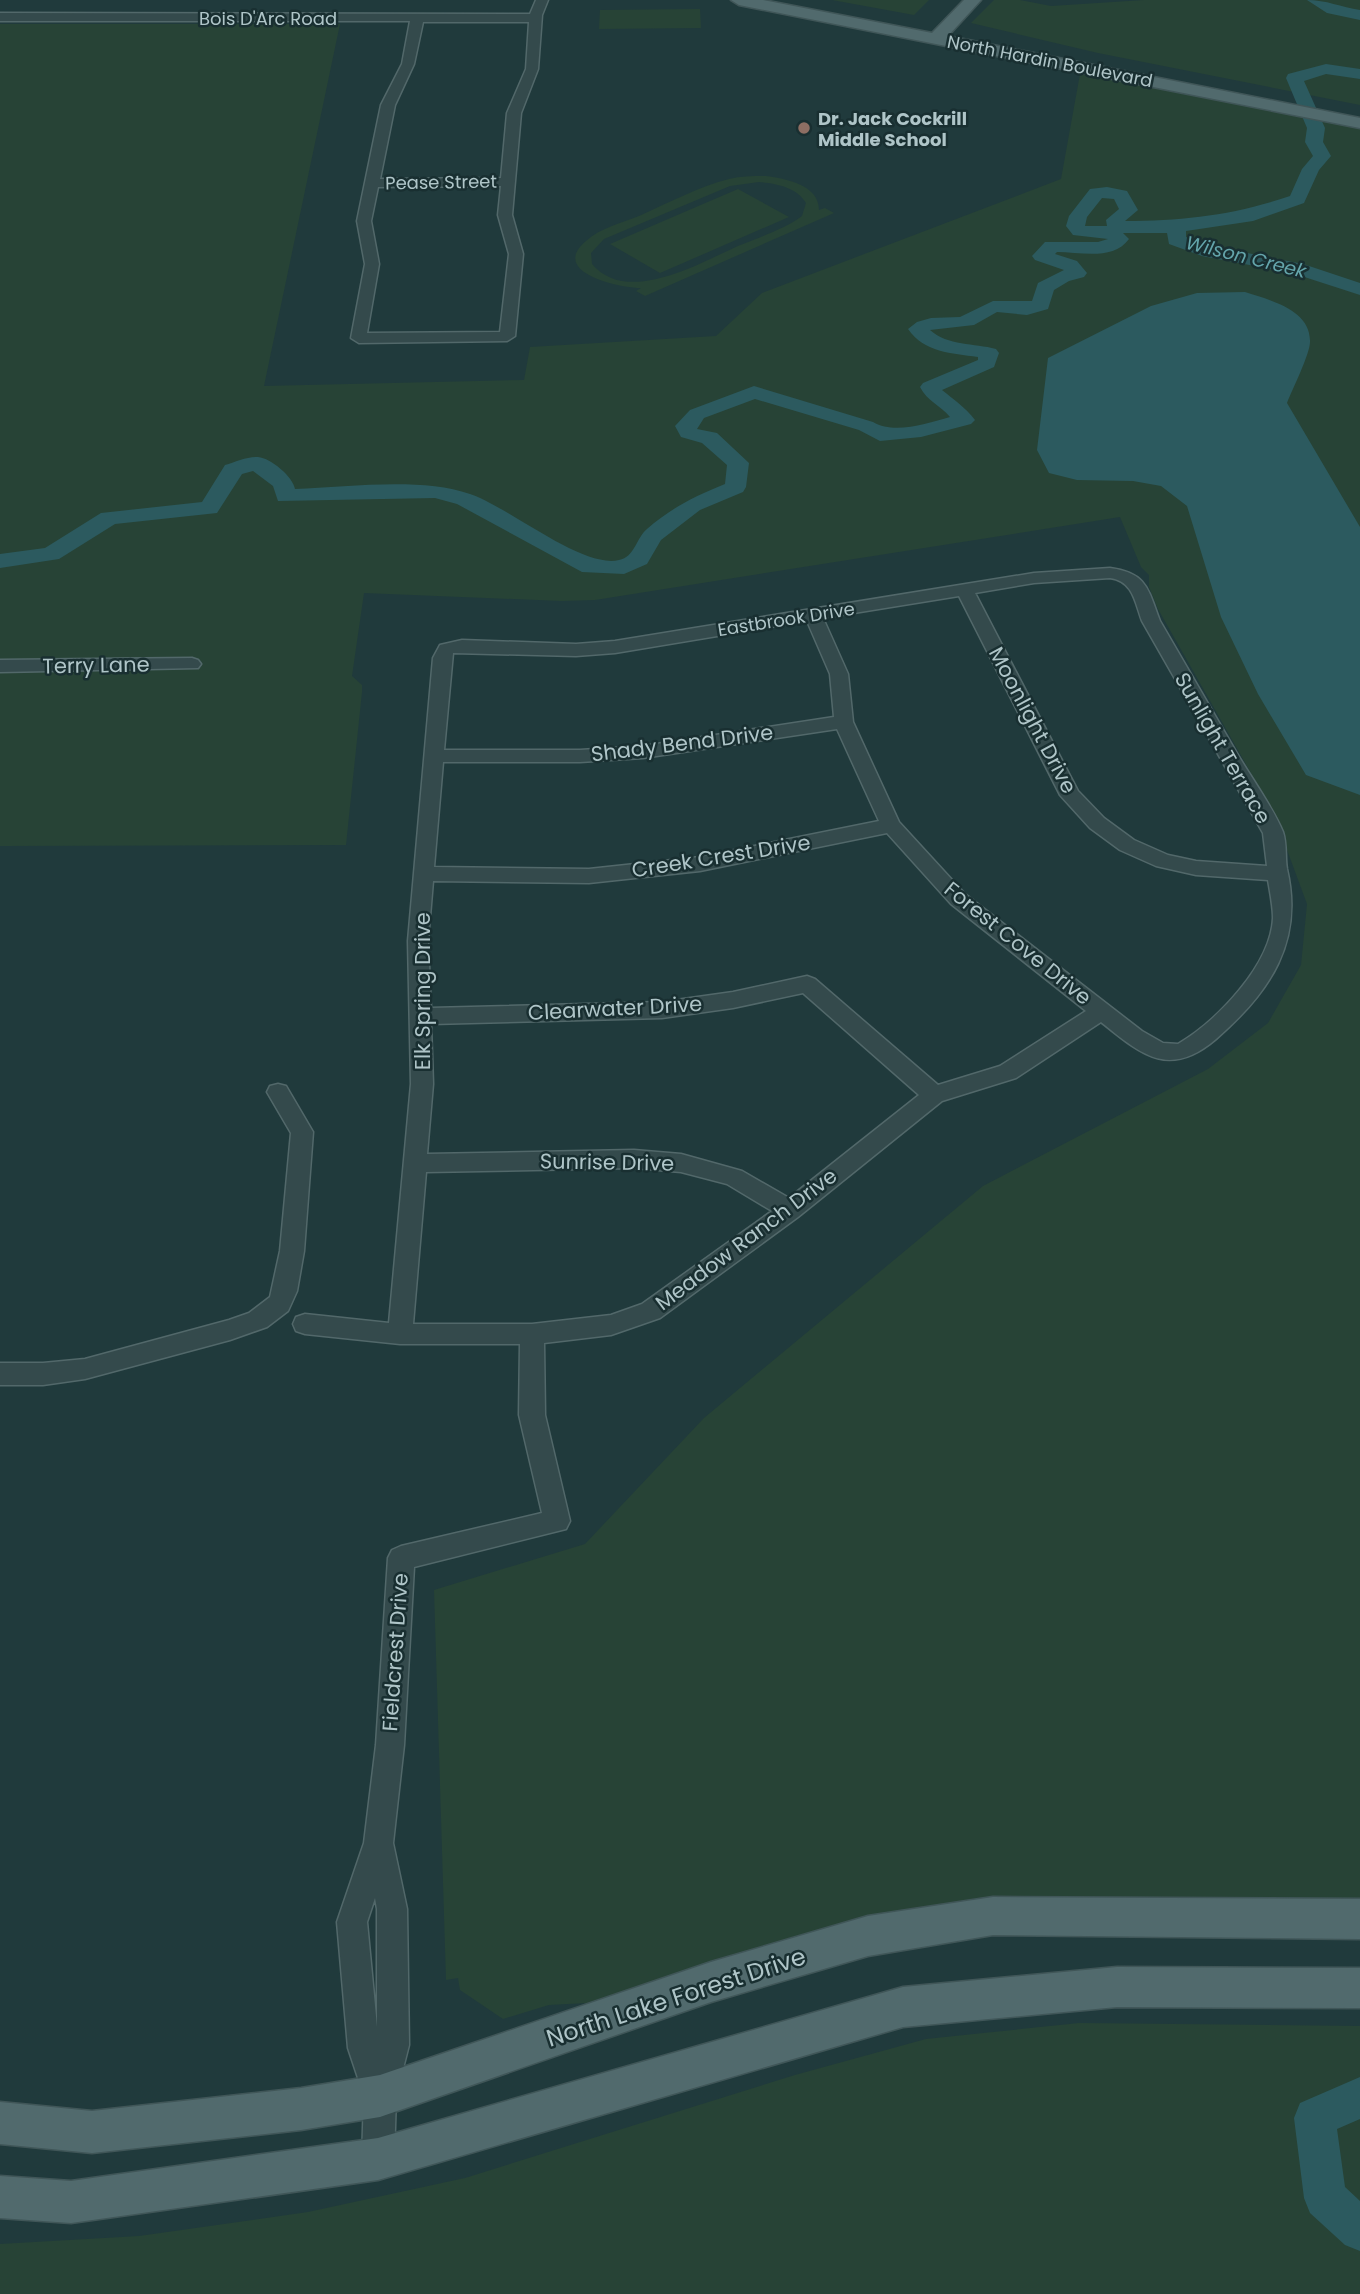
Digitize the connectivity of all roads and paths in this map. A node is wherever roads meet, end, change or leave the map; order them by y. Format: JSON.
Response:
{"nodes":[{"id":1,"x":542,"y":0,"type":"edge"},
{"id":2,"x":739,"y":0,"type":"edge"},
{"id":3,"x":805,"y":0,"type":"edge"},
{"id":4,"x":952,"y":0,"type":"edge"},
{"id":5,"x":973,"y":0,"type":"edge"},
{"id":6,"x":0,"y":17,"type":"edge"},
{"id":7,"x":417,"y":18,"type":"junction"},
{"id":8,"x":535,"y":18,"type":"junction"},
{"id":9,"x":933,"y":31,"type":"junction"},
{"id":10,"x":1235,"y":91,"type":"junction"},
{"id":11,"x":1360,"y":108,"type":"edge"},
{"id":12,"x":1360,"y":123,"type":"edge"},
{"id":13,"x":508,"y":182,"type":"junction"},
{"id":14,"x":374,"y":183,"type":"junction"},
{"id":15,"x":1125,"y":575,"type":"joint"},
{"id":16,"x":965,"y":590,"type":"junction"},
{"id":17,"x":813,"y":615,"type":"junction"},
{"id":18,"x":446,"y":649,"type":"joint"},
{"id":19,"x":192,"y":664,"type":"dead end"},
{"id":20,"x":0,"y":666,"type":"edge"},
{"id":21,"x":844,"y":722,"type":"junction"},
{"id":22,"x":436,"y":756,"type":"junction"},
{"id":23,"x":891,"y":825,"type":"junction"},
{"id":24,"x":424,"y":874,"type":"junction"},
{"id":25,"x":1279,"y":874,"type":"junction"},
{"id":26,"x":1101,"y":1011,"type":"junction"},
{"id":27,"x":421,"y":1016,"type":"junction"},
{"id":28,"x":1170,"y":1052,"type":"joint"},
{"id":29,"x":278,"y":1092,"type":"dead end"},
{"id":30,"x":934,"y":1094,"type":"junction"},
{"id":31,"x":413,"y":1163,"type":"junction"},
{"id":32,"x":790,"y":1210,"type":"junction"},
{"id":33,"x":305,"y":1324,"type":"dead end"},
{"id":34,"x":400,"y":1334,"type":"junction"},
{"id":35,"x":532,"y":1334,"type":"junction"},
{"id":36,"x":0,"y":1374,"type":"edge"},
{"id":37,"x":379,"y":1843,"type":"junction"},
{"id":38,"x":1360,"y":1919,"type":"edge"},
{"id":39,"x":1360,"y":1988,"type":"edge"},
{"id":40,"x":380,"y":2095,"type":"junction"},
{"id":41,"x":0,"y":2123,"type":"edge"},
{"id":42,"x":378,"y":2159,"type":"junction"},
{"id":43,"x":0,"y":2197,"type":"edge"}],
"edges":[{"from":1,"to":8,"type":"street"},
{"from":2,"to":9,"type":"main road","name":"North Hardin Boulevard"},
{"from":3,"to":9,"type":"main road","name":"North Hardin Boulevard"},
{"from":4,"to":9,"type":"main road"},
{"from":5,"to":9,"type":"main road"},
{"from":6,"to":7,"type":"street","name":"Bois D'Arc Road"},
{"from":7,"to":8,"type":"street","name":"Bois D'Arc Road"},
{"from":7,"to":14,"type":"street"},
{"from":8,"to":13,"type":"street"},
{"from":9,"to":10,"type":"main road","name":"North Hardin Boulevard"},
{"from":10,"to":11,"type":"main road","name":"North Hardin Boulevard"},
{"from":10,"to":12,"type":"main road","name":"North Hardin Boulevard"},
{"from":13,"to":14,"type":"street","name":"Pease Street"},
{"from":13,"to":14,"type":"street"},
{"from":15,"to":16,"type":"street","name":"Eastbrook Drive"},
{"from":15,"to":25,"type":"street","name":"Sunlight Terrace"},
{"from":16,"to":17,"type":"street","name":"Eastbrook Drive"},
{"from":16,"to":25,"type":"street","name":"Moonlight Drive"},
{"from":17,"to":18,"type":"street","name":"Eastbrook Drive"},
{"from":17,"to":21,"type":"street","name":"Forest Cove Drive"},
{"from":18,"to":22,"type":"street","name":"Elk Spring Drive"},
{"from":19,"to":20,"type":"street","name":"Terry Lane"},
{"from":21,"to":22,"type":"street","name":"Shady Bend Drive"},
{"from":21,"to":23,"type":"street","name":"Forest Cove Drive"},
{"from":22,"to":24,"type":"street","name":"Elk Spring Drive"},
{"from":23,"to":24,"type":"street","name":"Creek Crest Drive"},
{"from":23,"to":26,"type":"street","name":"Forest Cove Drive"},
{"from":24,"to":27,"type":"street","name":"Elk Spring Drive"},
{"from":25,"to":28,"type":"street","name":"Sunlight Terrace"},
{"from":26,"to":28,"type":"street","name":"Forest Cove Drive"},
{"from":26,"to":30,"type":"street","name":"Meadow Ranch Drive"},
{"from":27,"to":30,"type":"street","name":"Clearwater Drive"},
{"from":27,"to":31,"type":"street","name":"Elk Spring Drive"},
{"from":29,"to":36,"type":"street"},
{"from":30,"to":32,"type":"street","name":"Meadow Ranch Drive"},
{"from":31,"to":32,"type":"street","name":"Sunrise Drive"},
{"from":31,"to":34,"type":"street","name":"Elk Spring Drive"},
{"from":32,"to":35,"type":"street","name":"Meadow Ranch Drive"},
{"from":33,"to":34,"type":"street","name":"Meadow Ranch Drive"},
{"from":34,"to":35,"type":"street","name":"Meadow Ranch Drive"},
{"from":35,"to":37,"type":"street","name":"Fieldcrest Drive"},
{"from":37,"to":40,"type":"street","name":"Fieldcrest Drive"},
{"from":37,"to":40,"type":"street","name":"Fieldcrest Drive"},
{"from":38,"to":40,"type":"main road","name":"North Lake Forest Drive"},
{"from":39,"to":42,"type":"main road"},
{"from":40,"to":41,"type":"main road","name":"North Lake Forest Drive"},
{"from":40,"to":42,"type":"street","name":"Fieldcrest Drive"},
{"from":42,"to":43,"type":"main road"}]}
